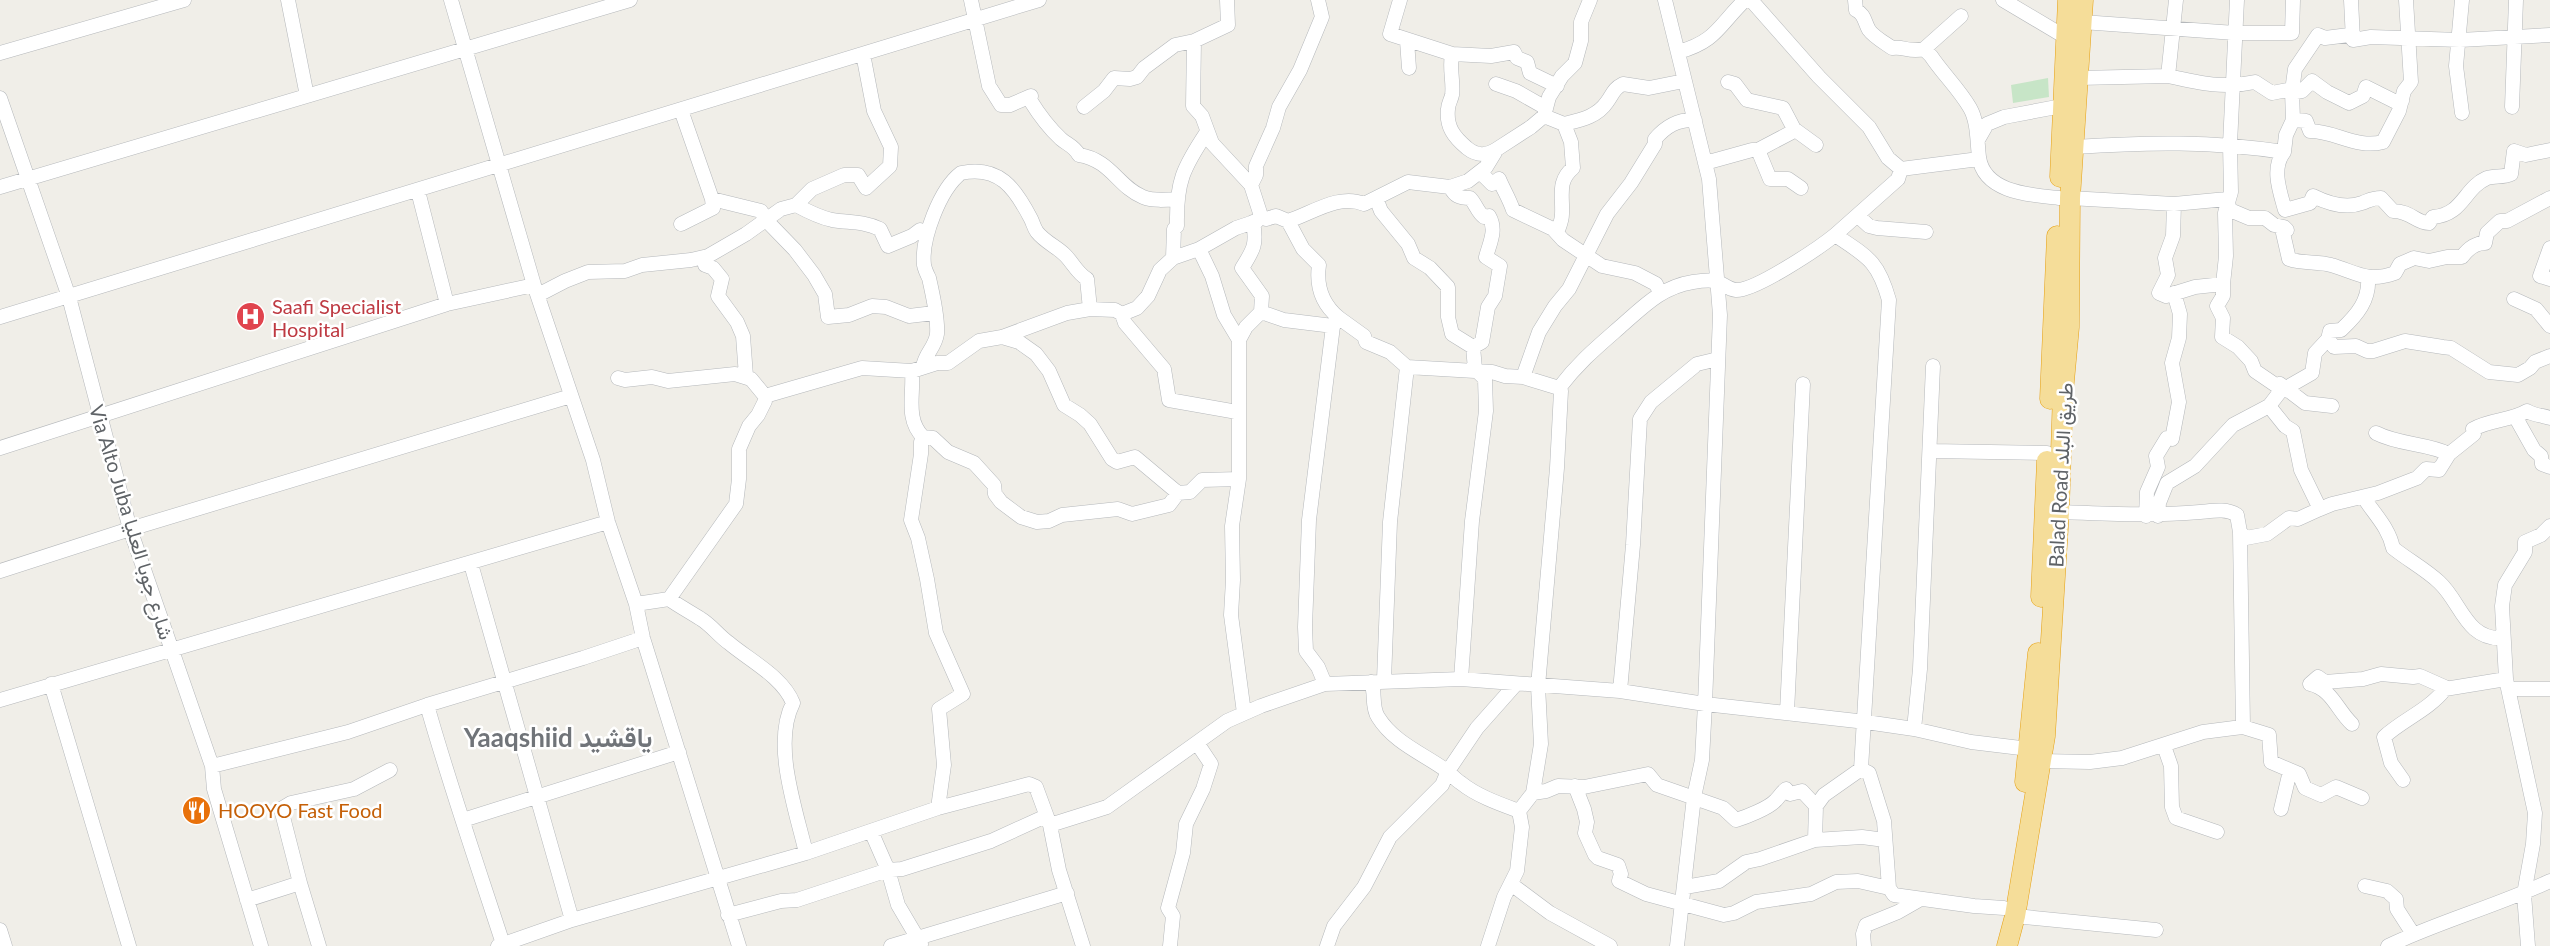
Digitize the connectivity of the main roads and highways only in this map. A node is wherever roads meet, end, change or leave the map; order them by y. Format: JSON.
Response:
{"nodes":[{"id":1,"x":2068,"y":0,"type":"edge"},
{"id":2,"x":2083,"y":0,"type":"edge"},
{"id":3,"x":2065,"y":198,"type":"junction"},
{"id":4,"x":2035,"y":755,"type":"junction"},
{"id":5,"x":2009,"y":912,"type":"junction"},
{"id":6,"x":1996,"y":946,"type":"edge"},
{"id":7,"x":2007,"y":946,"type":"edge"}],
"edges":[{"from":1,"to":3,"type":"highway","name":"Balad Road طريق البلد"},
{"from":2,"to":3,"type":"highway","name":"Balad Road طريق البلد"},
{"from":3,"to":4,"type":"highway","name":"Balad Road طريق البلد"},
{"from":3,"to":4,"type":"highway","name":"Balad Road طريق البلد"},
{"from":4,"to":5,"type":"highway","name":"Balad Road طريق البلد"},
{"from":5,"to":6,"type":"highway","name":"Balad Road طريق البلد"},
{"from":5,"to":7,"type":"highway","name":"Balad Road طريق البلد"}]}
